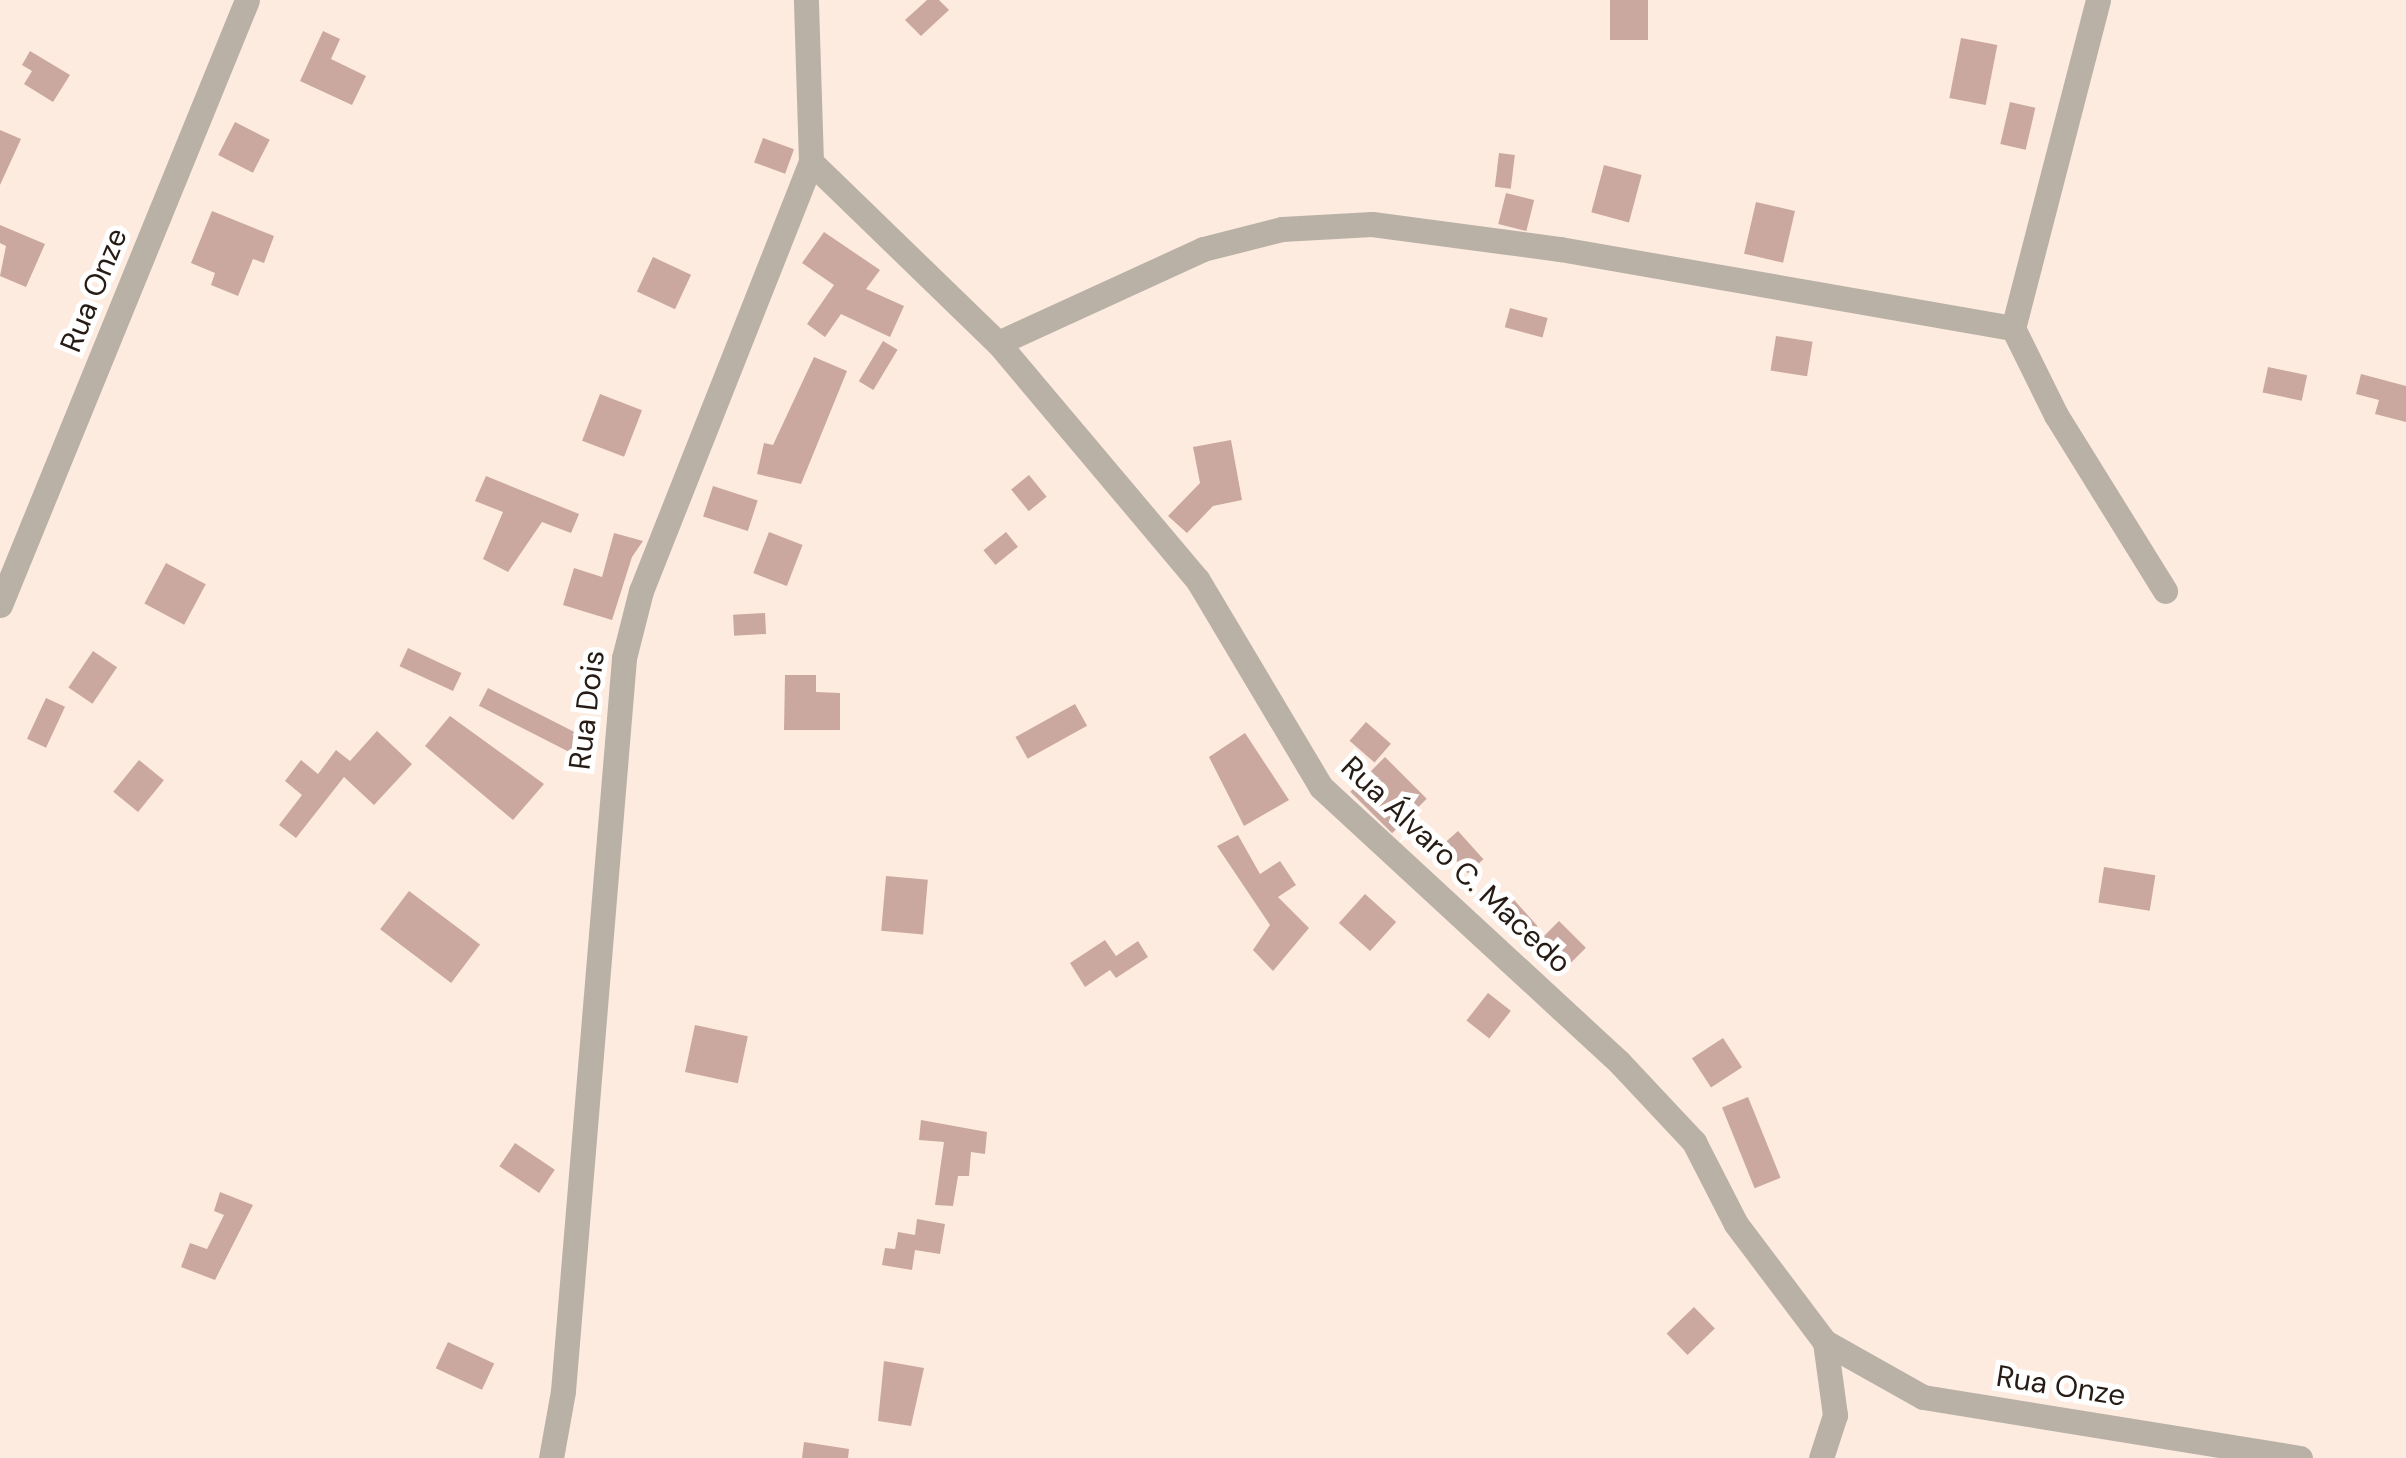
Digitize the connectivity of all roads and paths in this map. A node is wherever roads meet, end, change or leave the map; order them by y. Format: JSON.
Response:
{"nodes":[{"id":1,"x":247,"y":0,"type":"edge"},
{"id":2,"x":806,"y":0,"type":"edge"},
{"id":3,"x":2098,"y":0,"type":"edge"},
{"id":4,"x":811,"y":162,"type":"junction"},
{"id":5,"x":2013,"y":328,"type":"junction"},
{"id":6,"x":998,"y":342,"type":"junction"},
{"id":7,"x":2165,"y":591,"type":"dead end"},
{"id":8,"x":0,"y":605,"type":"edge"},
{"id":9,"x":1825,"y":1342,"type":"junction"},
{"id":10,"x":551,"y":1458,"type":"edge"},
{"id":11,"x":1820,"y":1458,"type":"edge"},
{"id":12,"x":2300,"y":1458,"type":"edge"}],
"edges":[{"from":1,"to":8,"type":"street","name":"Rua Onze"},
{"from":2,"to":4,"type":"street","name":"Rua Dois"},
{"from":3,"to":5,"type":"street"},
{"from":4,"to":6,"type":"street","name":"Rua Álvaro C. Macedo"},
{"from":4,"to":10,"type":"street","name":"Rua Dois"},
{"from":5,"to":6,"type":"street"},
{"from":5,"to":7,"type":"street"},
{"from":6,"to":9,"type":"street","name":"Rua Álvaro C. Macedo"},
{"from":9,"to":11,"type":"street"},
{"from":9,"to":12,"type":"street","name":"Rua Onze"}]}
